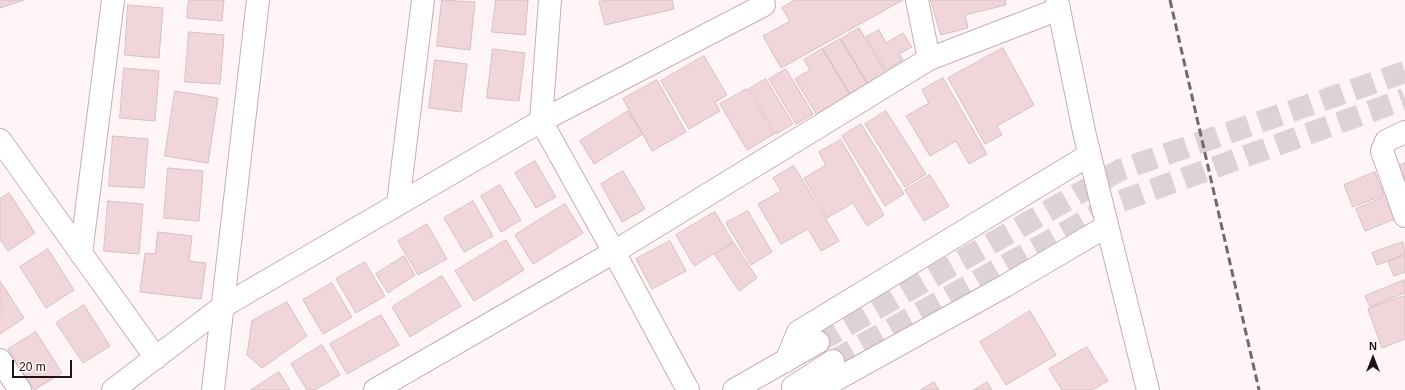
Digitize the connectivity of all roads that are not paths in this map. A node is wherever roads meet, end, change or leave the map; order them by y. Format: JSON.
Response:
{"nodes":[{"id":1,"x":113,"y":0,"type":"edge"},
{"id":2,"x":258,"y":0,"type":"edge"},
{"id":3,"x":423,"y":0,"type":"edge"},
{"id":4,"x":550,"y":0,"type":"edge"},
{"id":5,"x":917,"y":0,"type":"edge"},
{"id":6,"x":767,"y":2,"type":"edge"},
{"id":7,"x":1058,"y":5,"type":"edge"},
{"id":8,"x":929,"y":59,"type":"junction"},
{"id":9,"x":541,"y":121,"type":"junction"},
{"id":10,"x":1405,"y":132,"type":"edge"},
{"id":11,"x":0,"y":140,"type":"edge"},
{"id":12,"x":1089,"y":155,"type":"junction"},
{"id":13,"x":398,"y":204,"type":"junction"},
{"id":14,"x":1405,"y":216,"type":"edge"},
{"id":15,"x":1107,"y":226,"type":"junction"},
{"id":16,"x":614,"y":252,"type":"junction"},
{"id":17,"x":81,"y":254,"type":"junction"},
{"id":18,"x":222,"y":307,"type":"junction"},
{"id":19,"x":818,"y":342,"type":"tunnel mouth"},
{"id":20,"x":156,"y":358,"type":"junction"},
{"id":21,"x":0,"y":360,"type":"edge"},
{"id":22,"x":786,"y":361,"type":"junction"},
{"id":23,"x":833,"y":362,"type":"tunnel mouth"},
{"id":24,"x":795,"y":386,"type":"edge"},
{"id":25,"x":20,"y":390,"type":"edge"},
{"id":26,"x":113,"y":390,"type":"edge"},
{"id":27,"x":213,"y":390,"type":"edge"},
{"id":28,"x":375,"y":390,"type":"edge"},
{"id":29,"x":688,"y":390,"type":"edge"},
{"id":30,"x":734,"y":390,"type":"edge"},
{"id":31,"x":1148,"y":390,"type":"edge"}],
"edges":[{"from":1,"to":17,"type":"street"},
{"from":2,"to":18,"type":"street"},
{"from":3,"to":13,"type":"street"},
{"from":4,"to":9,"type":"street"},
{"from":5,"to":8,"type":"street"},
{"from":6,"to":9,"type":"street"},
{"from":7,"to":8,"type":"street"},
{"from":7,"to":12,"type":"street"},
{"from":8,"to":16,"type":"street"},
{"from":9,"to":13,"type":"street"},
{"from":9,"to":16,"type":"street"},
{"from":10,"to":14,"type":"street"},
{"from":11,"to":17,"type":"street"},
{"from":12,"to":15,"type":"street"},
{"from":12,"to":22,"type":"street"},
{"from":13,"to":18,"type":"street"},
{"from":15,"to":24,"type":"street"},
{"from":15,"to":31,"type":"street"},
{"from":16,"to":28,"type":"street"},
{"from":16,"to":29,"type":"street"},
{"from":17,"to":20,"type":"street"},
{"from":18,"to":20,"type":"street"},
{"from":18,"to":27,"type":"street"},
{"from":19,"to":22,"type":"street"},
{"from":20,"to":26,"type":"street"},
{"from":21,"to":25,"type":"street"},
{"from":22,"to":30,"type":"street"},
{"from":23,"to":24,"type":"street"}]}
